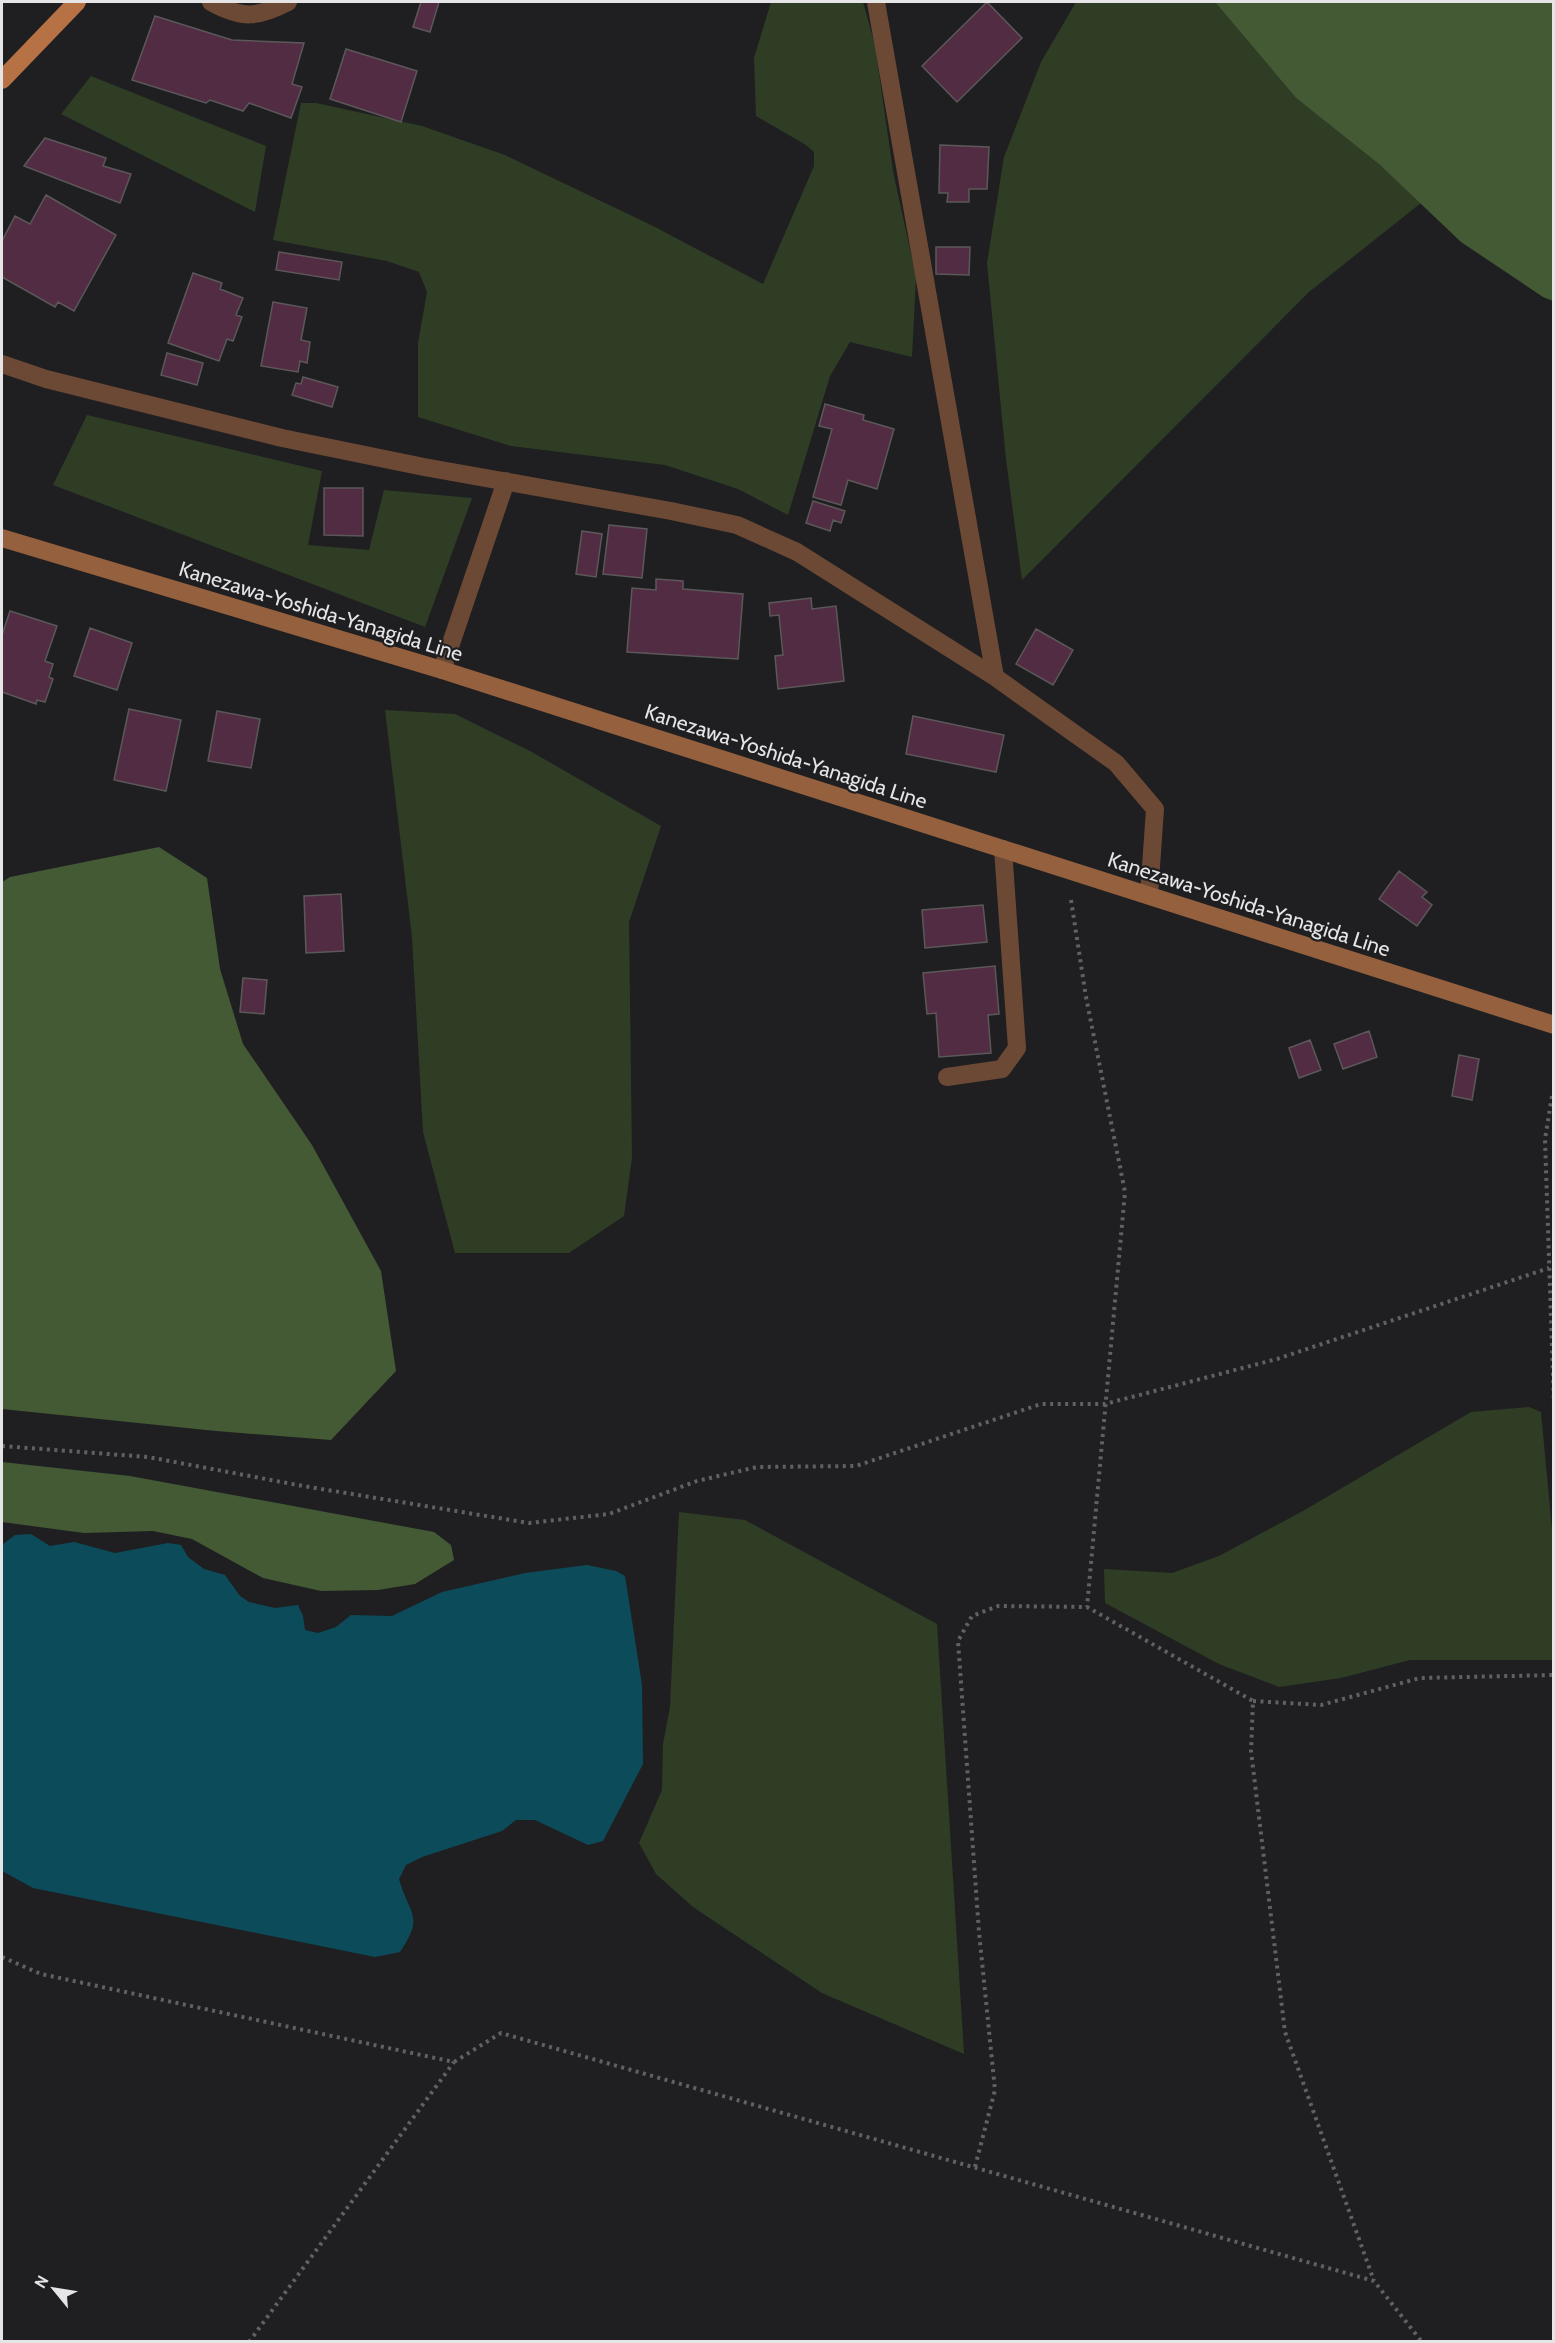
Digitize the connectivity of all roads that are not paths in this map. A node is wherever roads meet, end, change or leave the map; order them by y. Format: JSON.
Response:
{"nodes":[{"id":1,"x":76,"y":2,"type":"edge"},
{"id":2,"x":211,"y":2,"type":"edge"},
{"id":3,"x":288,"y":2,"type":"edge"},
{"id":4,"x":876,"y":2,"type":"edge"},
{"id":5,"x":3,"y":75,"type":"edge"},
{"id":6,"x":2,"y":364,"type":"edge"},
{"id":7,"x":506,"y":481,"type":"junction"},
{"id":8,"x":2,"y":538,"type":"edge"},
{"id":9,"x":442,"y":670,"type":"junction"},
{"id":10,"x":995,"y":677,"type":"junction"},
{"id":11,"x":1003,"y":849,"type":"junction"},
{"id":12,"x":1149,"y":895,"type":"junction"},
{"id":13,"x":1554,"y":1025,"type":"edge"},
{"id":14,"x":947,"y":1077,"type":"dead end"}],
"edges":[{"from":1,"to":5,"type":"main road"},
{"from":2,"to":3,"type":"street"},
{"from":4,"to":10,"type":"street"},
{"from":6,"to":7,"type":"street"},
{"from":7,"to":9,"type":"street"},
{"from":7,"to":10,"type":"street"},
{"from":8,"to":9,"type":"main road","name":"Kanezawa-Yoshida-Yanagida Line"},
{"from":9,"to":11,"type":"main road","name":"Kanezawa-Yoshida-Yanagida Line"},
{"from":10,"to":12,"type":"street"},
{"from":11,"to":12,"type":"main road","name":"Kanezawa-Yoshida-Yanagida Line"},
{"from":11,"to":14,"type":"street"},
{"from":12,"to":13,"type":"main road","name":"Kanezawa-Yoshida-Yanagida Line"}]}
